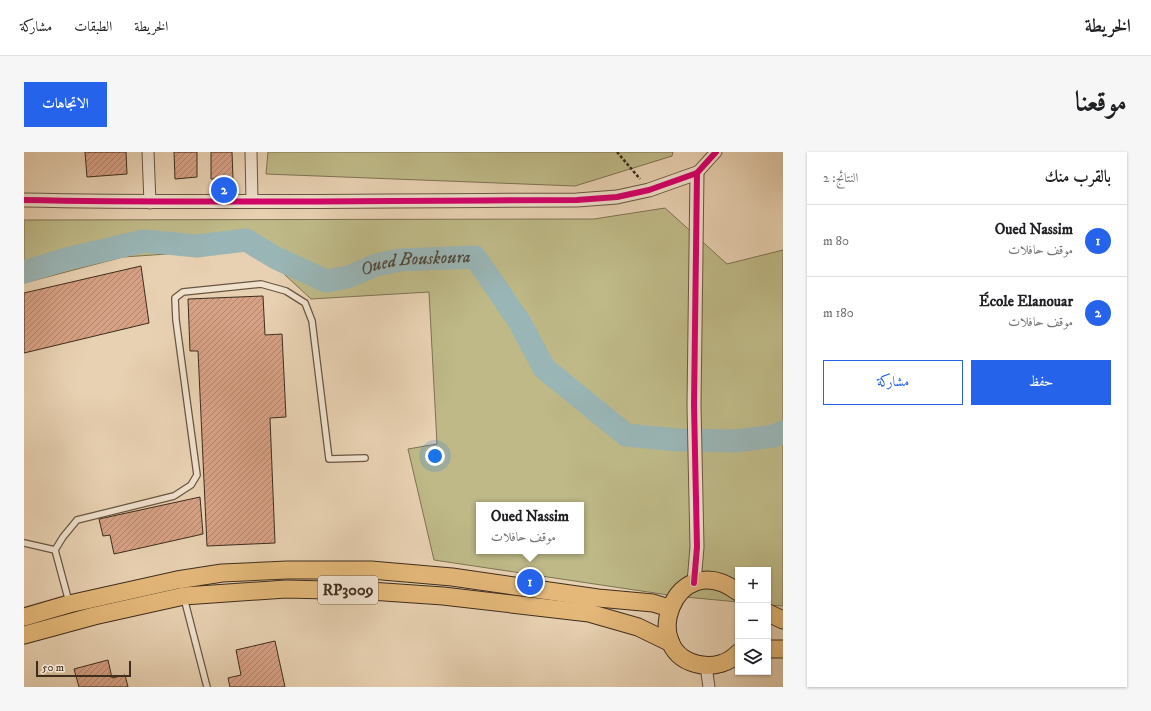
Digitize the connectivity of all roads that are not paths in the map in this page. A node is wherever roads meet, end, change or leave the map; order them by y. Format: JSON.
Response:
{"nodes":[{"id":1,"x":148,"y":152,"type":"edge"},
{"id":2,"x":251,"y":152,"type":"edge"},
{"id":3,"x":716,"y":152,"type":"edge"},
{"id":4,"x":697,"y":173,"type":"junction"},
{"id":5,"x":24,"y":200,"type":"edge"},
{"id":6,"x":252,"y":200,"type":"junction"},
{"id":7,"x":150,"y":203,"type":"junction"},
{"id":8,"x":365,"y":458,"type":"dead end"},
{"id":9,"x":24,"y":543,"type":"edge"},
{"id":10,"x":56,"y":550,"type":"junction"},
{"id":11,"x":702,"y":582,"type":"junction"},
{"id":12,"x":735,"y":590,"type":"edge"},
{"id":13,"x":184,"y":596,"type":"junction"},
{"id":14,"x":69,"y":604,"type":"junction"},
{"id":15,"x":669,"y":608,"type":"junction"},
{"id":16,"x":771,"y":614,"type":"edge"},
{"id":17,"x":24,"y":617,"type":"edge"},
{"id":18,"x":783,"y":620,"type":"edge"},
{"id":19,"x":24,"y":634,"type":"edge"},
{"id":20,"x":671,"y":643,"type":"junction"},
{"id":21,"x":771,"y":649,"type":"edge"},
{"id":22,"x":783,"y":649,"type":"edge"},
{"id":23,"x":735,"y":656,"type":"edge"},
{"id":24,"x":706,"y":666,"type":"junction"},
{"id":25,"x":207,"y":687,"type":"edge"},
{"id":26,"x":709,"y":687,"type":"edge"}],
"edges":[{"from":1,"to":7,"type":"street"},
{"from":2,"to":6,"type":"street"},
{"from":3,"to":4,"type":"street"},
{"from":4,"to":6,"type":"street"},
{"from":4,"to":11,"type":"street"},
{"from":5,"to":7,"type":"street"},
{"from":6,"to":7,"type":"street"},
{"from":8,"to":10,"type":"lane"},
{"from":9,"to":10,"type":"lane"},
{"from":10,"to":14,"type":"lane"},
{"from":11,"to":12,"type":"main road"},
{"from":11,"to":15,"type":"main road"},
{"from":13,"to":19,"type":"main road","number":"RP3009"},
{"from":13,"to":20,"type":"main road","number":"RP3009"},
{"from":13,"to":25,"type":"lane"},
{"from":14,"to":15,"type":"main road","number":"RP3009"},
{"from":14,"to":17,"type":"main road","number":"RP3009"},
{"from":15,"to":20,"type":"main road"},
{"from":16,"to":18,"type":"main road"},
{"from":20,"to":24,"type":"main road","number":"RP3009"},
{"from":21,"to":22,"type":"main road"},
{"from":23,"to":24,"type":"main road"},
{"from":24,"to":26,"type":"street"}]}
